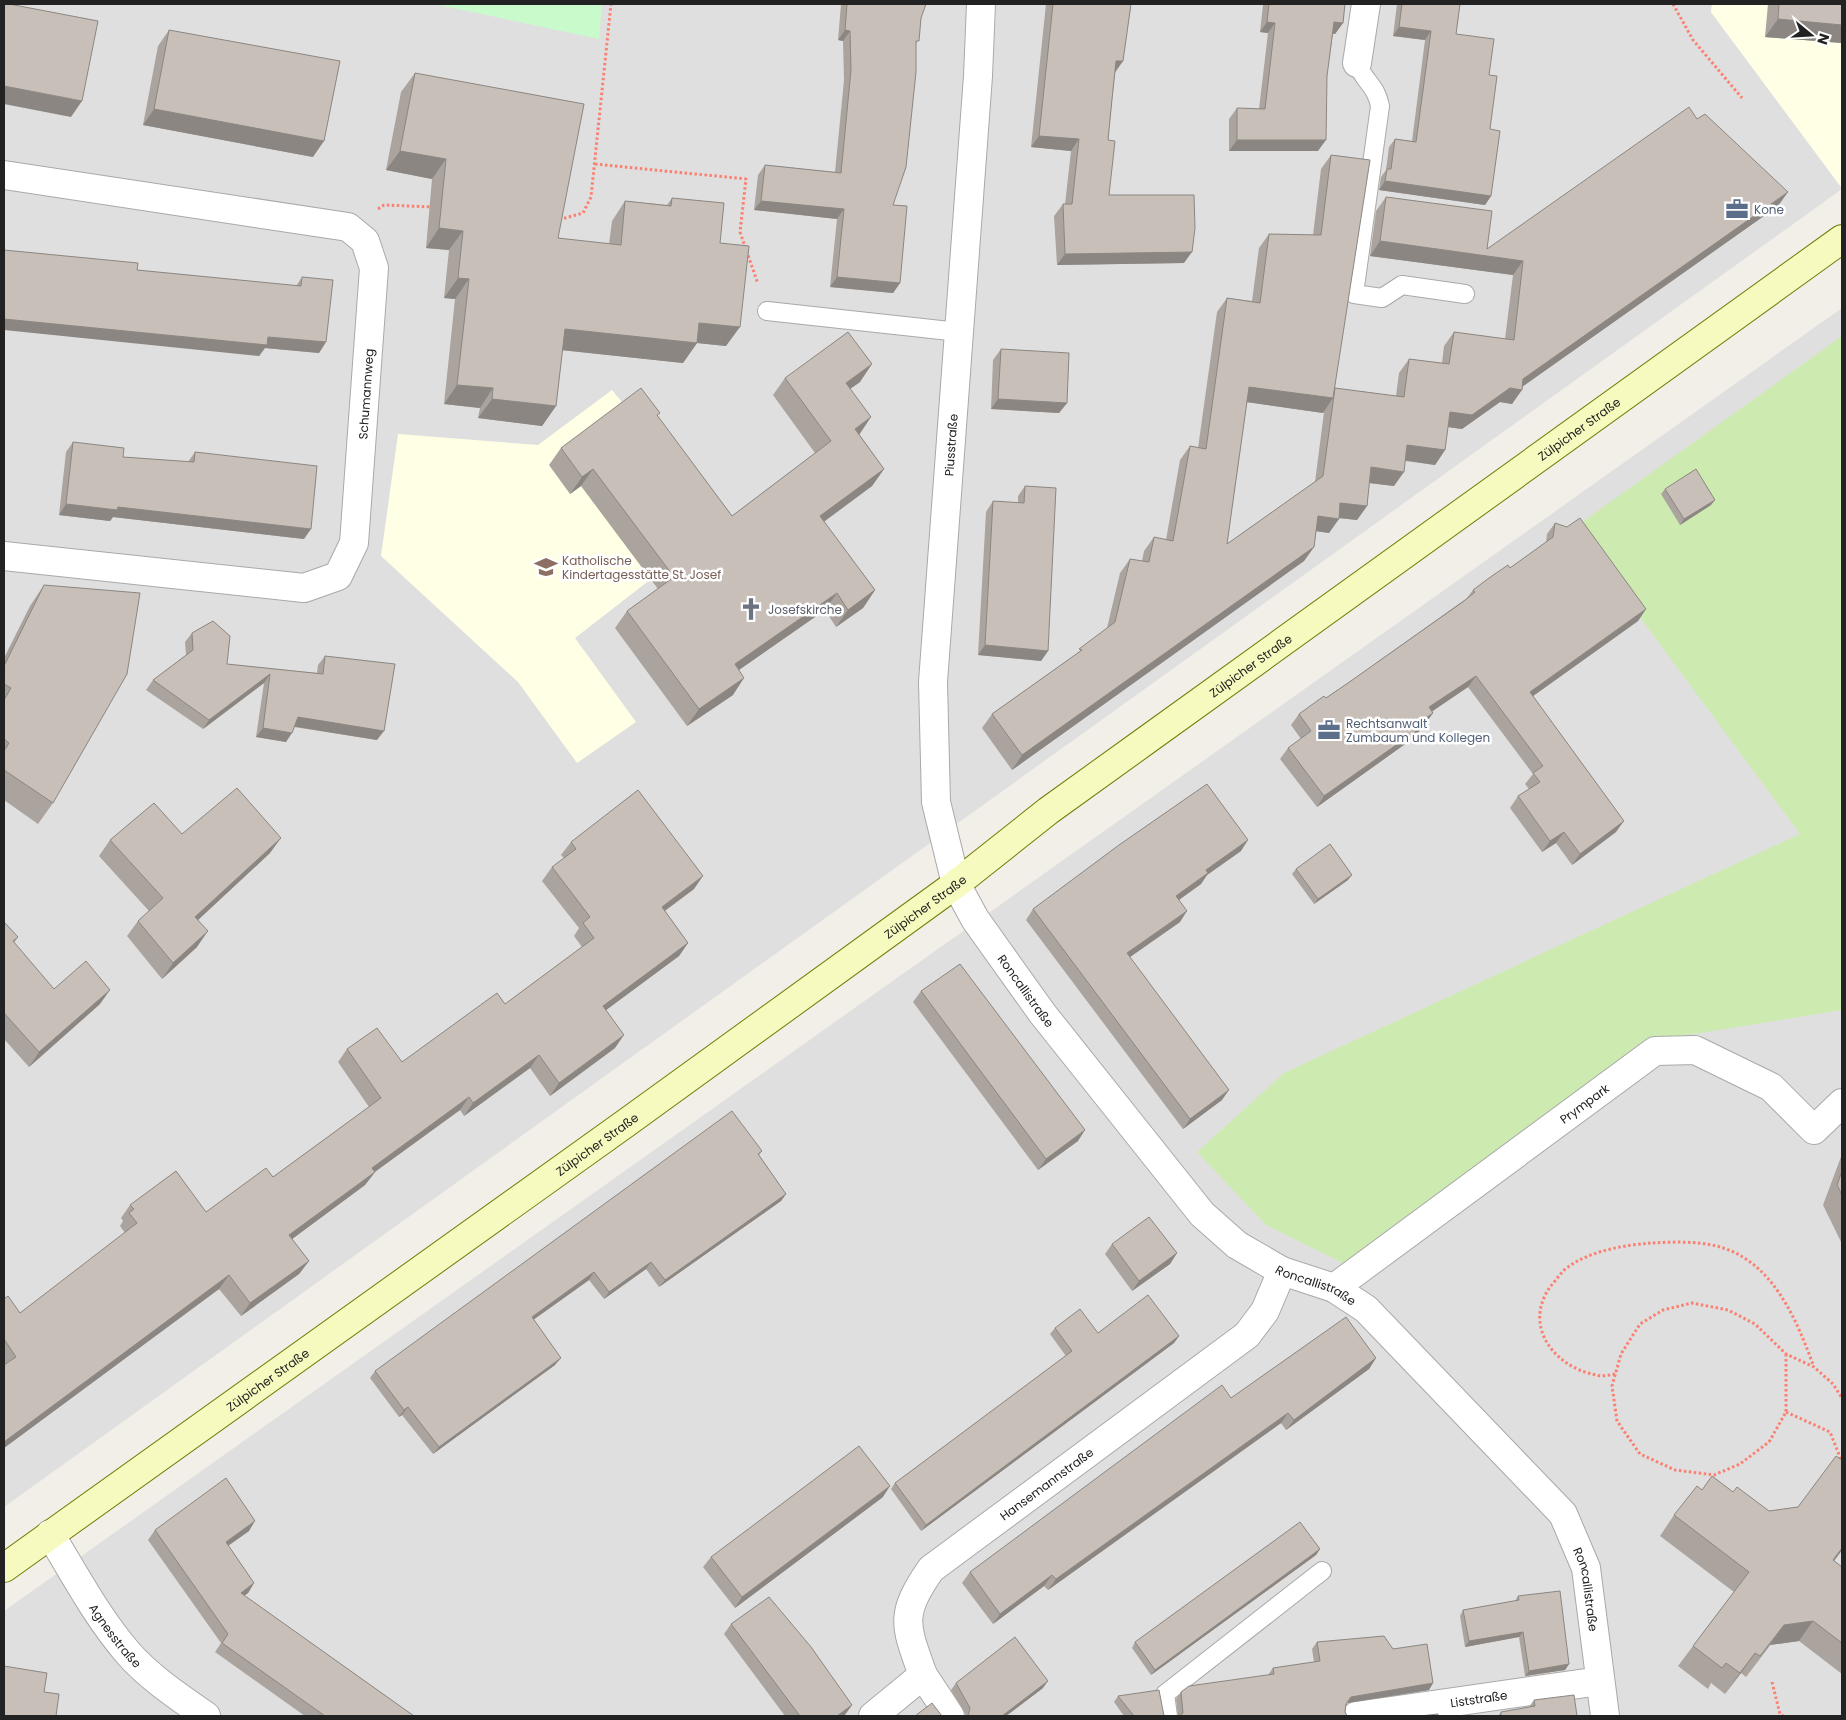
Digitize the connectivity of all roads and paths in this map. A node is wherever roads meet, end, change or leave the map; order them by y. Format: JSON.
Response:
{"nodes":[{"id":1,"x":611,"y":4,"type":"edge"},
{"id":2,"x":981,"y":4,"type":"edge"},
{"id":3,"x":1366,"y":4,"type":"edge"},
{"id":4,"x":1673,"y":4,"type":"edge"},
{"id":5,"x":1358,"y":63,"type":"joint"},
{"id":6,"x":1742,"y":98,"type":"dead end"},
{"id":7,"x":595,"y":164,"type":"junction"},
{"id":8,"x":4,"y":175,"type":"edge"},
{"id":9,"x":1367,"y":199,"type":"junction"},
{"id":10,"x":1386,"y":202,"type":"edge"},
{"id":11,"x":441,"y":207,"type":"edge"},
{"id":12,"x":555,"y":216,"type":"edge"},
{"id":13,"x":348,"y":227,"type":"junction"},
{"id":14,"x":1842,"y":239,"type":"edge"},
{"id":15,"x":1465,"y":294,"type":"dead end"},
{"id":16,"x":767,"y":311,"type":"joint"},
{"id":17,"x":959,"y":332,"type":"junction"},
{"id":18,"x":4,"y":556,"type":"edge"},
{"id":19,"x":956,"y":884,"type":"junction"},
{"id":20,"x":1842,"y":1103,"type":"edge"},
{"id":21,"x":1282,"y":1271,"type":"junction"},
{"id":22,"x":1334,"y":1288,"type":"junction"},
{"id":23,"x":1786,"y":1354,"type":"junction"},
{"id":24,"x":1814,"y":1367,"type":"junction"},
{"id":25,"x":1615,"y":1374,"type":"junction"},
{"id":26,"x":1842,"y":1398,"type":"edge"},
{"id":27,"x":1786,"y":1412,"type":"junction"},
{"id":28,"x":1842,"y":1470,"type":"edge"},
{"id":29,"x":50,"y":1534,"type":"junction"},
{"id":30,"x":4,"y":1568,"type":"edge"},
{"id":31,"x":1322,"y":1571,"type":"dead end"},
{"id":32,"x":923,"y":1675,"type":"junction"},
{"id":33,"x":1600,"y":1682,"type":"junction"},
{"id":34,"x":1772,"y":1682,"type":"dead end"},
{"id":35,"x":206,"y":1716,"type":"edge"},
{"id":36,"x":873,"y":1716,"type":"edge"},
{"id":37,"x":950,"y":1716,"type":"edge"},
{"id":38,"x":1168,"y":1716,"type":"edge"},
{"id":39,"x":1356,"y":1716,"type":"edge"},
{"id":40,"x":1605,"y":1716,"type":"edge"},
{"id":41,"x":1783,"y":1716,"type":"edge"}],
"edges":[{"from":1,"to":7,"type":"path"},
{"from":2,"to":17,"type":"street","name":"Piusstraße"},
{"from":3,"to":5,"type":"street"},
{"from":4,"to":6,"type":"path"},
{"from":5,"to":9,"type":"lane"},
{"from":7,"to":12,"type":"path"},
{"from":7,"to":16,"type":"path"},
{"from":8,"to":13,"type":"street"},
{"from":9,"to":10,"type":"lane"},
{"from":9,"to":15,"type":"lane"},
{"from":11,"to":13,"type":"path"},
{"from":13,"to":18,"type":"street","name":"Schumannweg"},
{"from":14,"to":19,"type":"street","name":"Zülpicher Straße"},
{"from":16,"to":17,"type":"lane"},
{"from":17,"to":19,"type":"street","name":"Piusstraße"},
{"from":19,"to":21,"type":"street","name":"Roncallistraße"},
{"from":19,"to":29,"type":"street","name":"Zülpicher Straße"},
{"from":20,"to":22,"type":"street","name":"Prympark"},
{"from":21,"to":22,"type":"street","name":"Roncallistraße"},
{"from":21,"to":32,"type":"street","name":"Hansemannstraße"},
{"from":22,"to":33,"type":"street","name":"Roncallistraße"},
{"from":23,"to":24,"type":"path"},
{"from":23,"to":25,"type":"path"},
{"from":23,"to":27,"type":"path"},
{"from":24,"to":25,"type":"path"},
{"from":24,"to":26,"type":"path"},
{"from":25,"to":27,"type":"path"},
{"from":27,"to":28,"type":"path"},
{"from":29,"to":30,"type":"street","name":"Zülpicher Straße"},
{"from":29,"to":35,"type":"street","name":"Agnesstraße"},
{"from":31,"to":38,"type":"lane"},
{"from":32,"to":36,"type":"street"},
{"from":32,"to":37,"type":"street"},
{"from":33,"to":39,"type":"street","name":"Liststraße"},
{"from":33,"to":40,"type":"street","name":"Roncallistraße"},
{"from":34,"to":41,"type":"path"}]}
